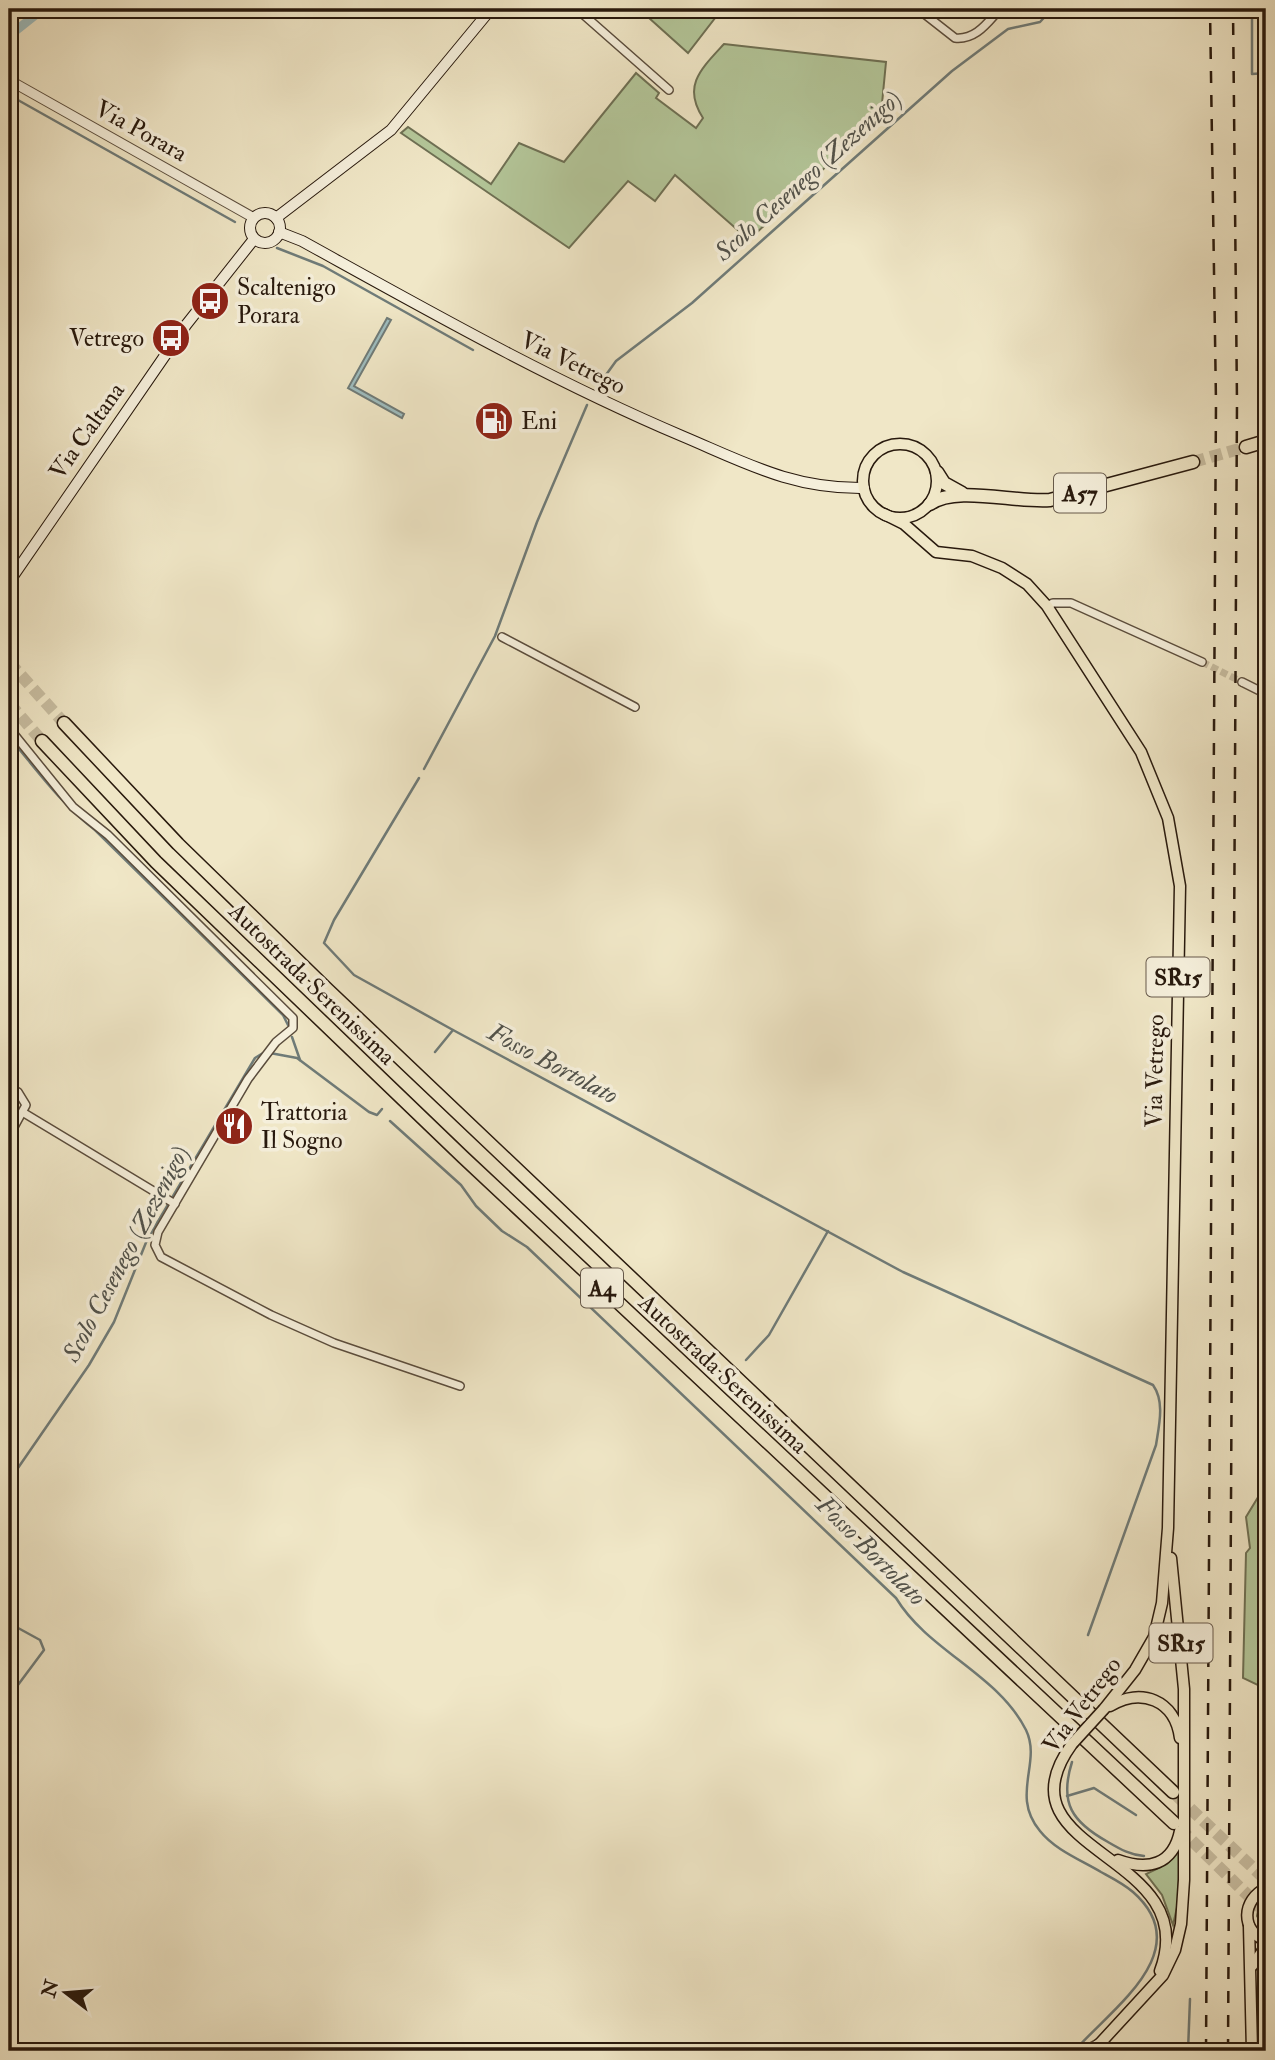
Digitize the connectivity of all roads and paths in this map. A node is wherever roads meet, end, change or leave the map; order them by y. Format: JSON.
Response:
{"nodes":[{"id":1,"x":491,"y":9,"type":"edge"},
{"id":2,"x":577,"y":9,"type":"edge"},
{"id":3,"x":918,"y":9,"type":"edge"},
{"id":4,"x":1000,"y":9,"type":"edge"},
{"id":5,"x":9,"y":80,"type":"edge"},
{"id":6,"x":669,"y":90,"type":"dead end"},
{"id":7,"x":254,"y":218,"type":"junction"},
{"id":8,"x":276,"y":218,"type":"junction"},
{"id":9,"x":279,"y":232,"type":"junction"},
{"id":10,"x":254,"y":239,"type":"junction"},
{"id":11,"x":1266,"y":441,"type":"edge"},
{"id":12,"x":1245,"y":447,"type":"tunnel mouth"},
{"id":13,"x":1193,"y":462,"type":"tunnel mouth"},
{"id":14,"x":937,"y":472,"type":"junction"},
{"id":15,"x":864,"y":488,"type":"junction"},
{"id":16,"x":965,"y":495,"type":"junction"},
{"id":17,"x":928,"y":506,"type":"junction"},
{"id":18,"x":884,"y":514,"type":"junction"},
{"id":19,"x":922,"y":542,"type":"junction"},
{"id":20,"x":9,"y":582,"type":"edge"},
{"id":21,"x":1047,"y":606,"type":"junction"},
{"id":22,"x":502,"y":637,"type":"dead end"},
{"id":23,"x":1202,"y":662,"type":"tunnel mouth"},
{"id":24,"x":1242,"y":682,"type":"tunnel mouth"},
{"id":25,"x":1266,"y":694,"type":"edge"},
{"id":26,"x":635,"y":707,"type":"dead end"},
{"id":27,"x":64,"y":723,"type":"tunnel mouth"},
{"id":28,"x":9,"y":727,"type":"edge"},
{"id":29,"x":42,"y":741,"type":"tunnel mouth"},
{"id":30,"x":9,"y":1087,"type":"edge"},
{"id":31,"x":24,"y":1113,"type":"junction"},
{"id":32,"x":9,"y":1136,"type":"edge"},
{"id":33,"x":170,"y":1201,"type":"junction"},
{"id":34,"x":460,"y":1386,"type":"dead end"},
{"id":35,"x":1168,"y":1528,"type":"junction"},
{"id":36,"x":1104,"y":1710,"type":"junction"},
{"id":37,"x":1183,"y":1759,"type":"junction"},
{"id":38,"x":1173,"y":1792,"type":"tunnel mouth"},
{"id":39,"x":1183,"y":1811,"type":"junction"},
{"id":40,"x":1174,"y":1823,"type":"tunnel mouth"},
{"id":41,"x":1109,"y":1857,"type":"junction"},
{"id":42,"x":1266,"y":1888,"type":"edge"},
{"id":43,"x":1249,"y":1926,"type":"junction"},
{"id":44,"x":1266,"y":1943,"type":"edge"},
{"id":45,"x":1251,"y":1969,"type":"junction"},
{"id":46,"x":1151,"y":1989,"type":"junction"},
{"id":47,"x":1096,"y":2047,"type":"edge"},
{"id":48,"x":1084,"y":2051,"type":"edge"},
{"id":49,"x":1252,"y":2051,"type":"edge"}],
"edges":[{"from":1,"to":8,"type":"main road"},
{"from":2,"to":6,"type":"street"},
{"from":3,"to":4,"type":"street"},
{"from":5,"to":7,"type":"street","name":"Via Porara"},
{"from":7,"to":8,"type":"main road"},
{"from":7,"to":10,"type":"main road"},
{"from":8,"to":9,"type":"main road"},
{"from":9,"to":10,"type":"main road"},
{"from":9,"to":15,"type":"main road","name":"Via Vetrego"},
{"from":10,"to":20,"type":"main road","name":"Via Caltana"},
{"from":11,"to":12,"type":"highway"},
{"from":13,"to":16,"type":"highway","number":"A57"},
{"from":14,"to":15,"type":"main road"},
{"from":14,"to":16,"type":"highway"},
{"from":14,"to":17,"type":"main road"},
{"from":15,"to":18,"type":"main road","name":"Via Vetrego"},
{"from":16,"to":17,"type":"highway","number":"A57"},
{"from":17,"to":18,"type":"main road"},
{"from":17,"to":19,"type":"main road"},
{"from":18,"to":19,"type":"main road","name":"Via Vetrego"},
{"from":19,"to":21,"type":"main road","name":"Via Vetrego","number":"SR15"},
{"from":21,"to":23,"type":"street"},
{"from":21,"to":35,"type":"main road","name":"Via Vetrego","number":"SR15"},
{"from":22,"to":26,"type":"street"},
{"from":24,"to":25,"type":"street"},
{"from":27,"to":38,"type":"highway","name":"Autostrada Serenissima","number":"A4"},
{"from":28,"to":33,"type":"street"},
{"from":29,"to":40,"type":"highway","name":"Autostrada Serenissima","number":"A4"},
{"from":30,"to":31,"type":"street"},
{"from":31,"to":32,"type":"street"},
{"from":31,"to":33,"type":"street"},
{"from":33,"to":34,"type":"street"},
{"from":35,"to":36,"type":"main road","name":"Via Vetrego","number":"SR15"},
{"from":35,"to":37,"type":"main road","name":"Via Vetrego","number":"SR15"},
{"from":36,"to":37,"type":"main road","number":"SR15"},
{"from":36,"to":41,"type":"main road","name":"Via Vetrego","number":"SR15","bridge":true},
{"from":37,"to":39,"type":"main road","name":"Via Vetrego","number":"SR15"},
{"from":39,"to":41,"type":"main road","number":"SR15"},
{"from":39,"to":46,"type":"main road","name":"Via Vetrego","number":"SR15"},
{"from":41,"to":46,"type":"main road","name":"Via Vetrego","number":"SR15"},
{"from":42,"to":43,"type":"main road"},
{"from":43,"to":44,"type":"main road"},
{"from":43,"to":45,"type":"main road"},
{"from":44,"to":45,"type":"main road"},
{"from":45,"to":49,"type":"main road"},
{"from":46,"to":47,"type":"main road","name":"Via Vetrego","number":"SR15"},
{"from":47,"to":48,"type":"street","name":"Via Vetrego"}]}
